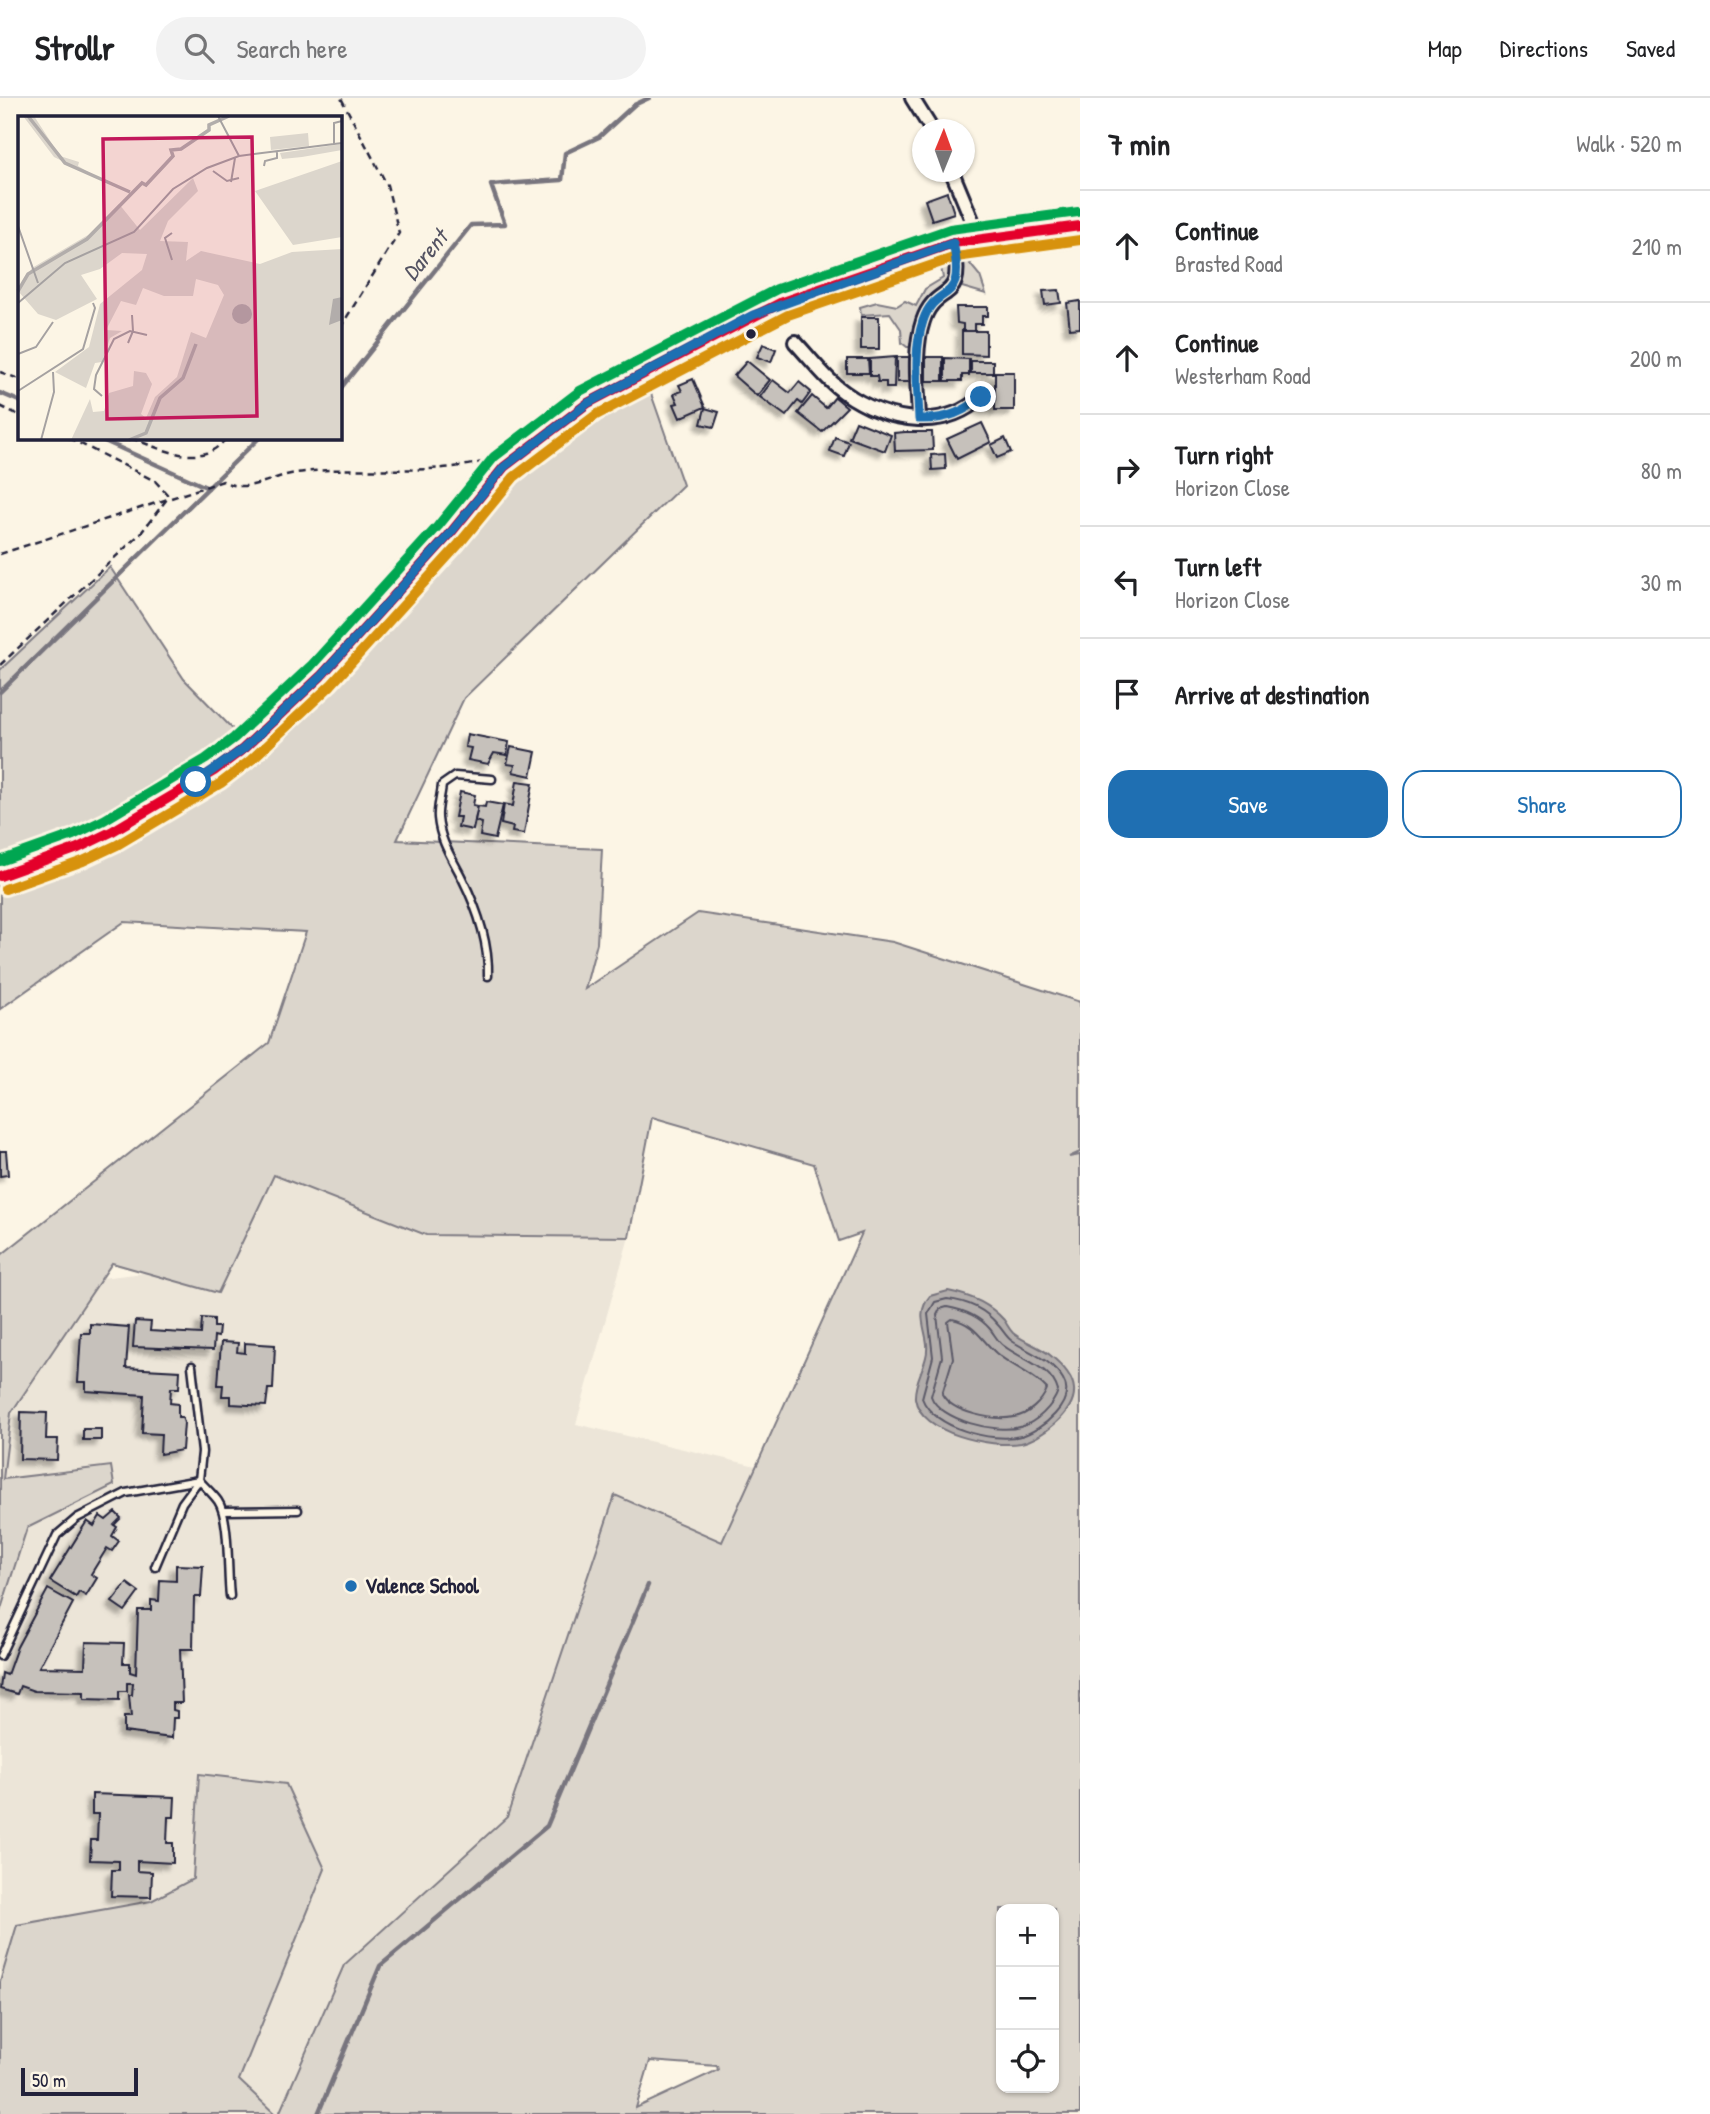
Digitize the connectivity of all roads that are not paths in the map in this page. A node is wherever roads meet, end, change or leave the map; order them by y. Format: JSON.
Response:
{"nodes":[{"id":1,"x":912,"y":98,"type":"edge"},
{"id":2,"x":925,"y":119,"type":"edge"},
{"id":3,"x":956,"y":182,"type":"edge"},
{"id":4,"x":1080,"y":226,"type":"edge"},
{"id":5,"x":979,"y":237,"type":"junction"},
{"id":6,"x":953,"y":243,"type":"junction"},
{"id":7,"x":795,"y":342,"type":"dead end"},
{"id":8,"x":981,"y":397,"type":"dead end"},
{"id":9,"x":919,"y":419,"type":"junction"},
{"id":10,"x":492,"y":779,"type":"dead end"},
{"id":11,"x":0,"y":876,"type":"edge"},
{"id":12,"x":488,"y":976,"type":"dead end"},
{"id":13,"x":192,"y":1366,"type":"dead end"},
{"id":14,"x":199,"y":1480,"type":"junction"},
{"id":15,"x":298,"y":1510,"type":"dead end"},
{"id":16,"x":223,"y":1511,"type":"junction"},
{"id":17,"x":155,"y":1567,"type":"dead end"},
{"id":18,"x":230,"y":1596,"type":"dead end"},
{"id":19,"x":0,"y":1656,"type":"edge"}],
"edges":[{"from":1,"to":2,"type":"street"},
{"from":3,"to":5,"type":"street"},
{"from":4,"to":5,"type":"main road"},
{"from":5,"to":6,"type":"main road"},
{"from":6,"to":9,"type":"street"},
{"from":6,"to":11,"type":"main road"},
{"from":7,"to":9,"type":"street"},
{"from":8,"to":9,"type":"street"},
{"from":10,"to":12,"type":"lane"},
{"from":13,"to":14,"type":"lane"},
{"from":14,"to":16,"type":"lane"},
{"from":14,"to":17,"type":"lane"},
{"from":14,"to":19,"type":"lane"},
{"from":15,"to":16,"type":"lane"},
{"from":16,"to":18,"type":"lane"}]}
